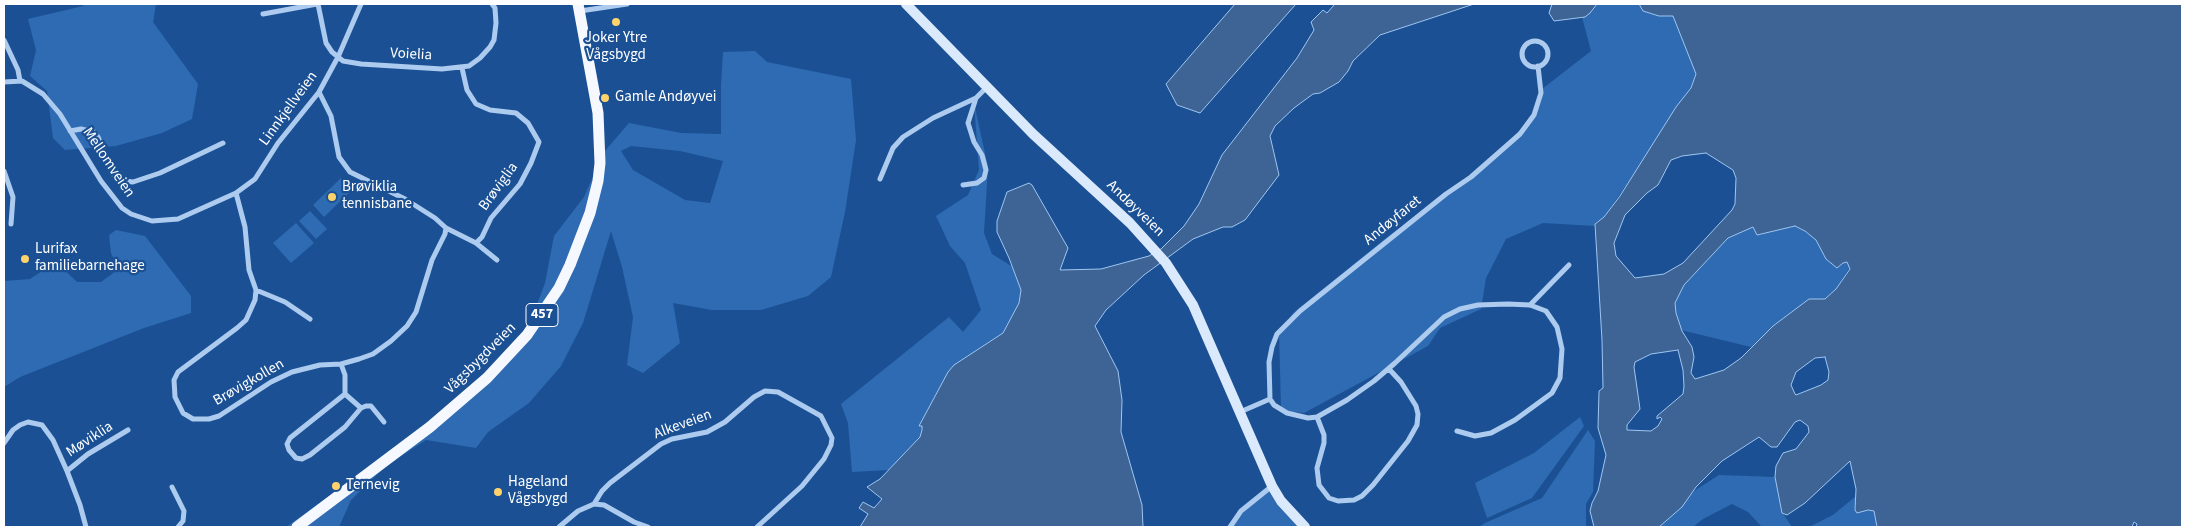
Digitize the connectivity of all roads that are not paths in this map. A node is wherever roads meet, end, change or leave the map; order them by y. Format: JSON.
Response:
{"nodes":[{"id":1,"x":317,"y":4,"type":"edge"},
{"id":2,"x":362,"y":4,"type":"edge"},
{"id":3,"x":492,"y":4,"type":"edge"},
{"id":4,"x":627,"y":4,"type":"edge"},
{"id":5,"x":906,"y":4,"type":"edge"},
{"id":6,"x":579,"y":8,"type":"edge"},
{"id":7,"x":263,"y":14,"type":"dead end"},
{"id":8,"x":4,"y":40,"type":"edge"},
{"id":9,"x":338,"y":56,"type":"junction"},
{"id":10,"x":1538,"y":66,"type":"junction"},
{"id":11,"x":462,"y":68,"type":"junction"},
{"id":12,"x":20,"y":81,"type":"junction"},
{"id":13,"x":4,"y":82,"type":"edge"},
{"id":14,"x":987,"y":87,"type":"junction"},
{"id":15,"x":319,"y":92,"type":"junction"},
{"id":16,"x":976,"y":98,"type":"junction"},
{"id":17,"x":70,"y":131,"type":"junction"},
{"id":18,"x":223,"y":143,"type":"dead end"},
{"id":19,"x":4,"y":170,"type":"edge"},
{"id":20,"x":880,"y":179,"type":"dead end"},
{"id":21,"x":963,"y":185,"type":"dead end"},
{"id":22,"x":236,"y":193,"type":"junction"},
{"id":23,"x":10,"y":224,"type":"dead end"},
{"id":24,"x":446,"y":228,"type":"junction"},
{"id":25,"x":476,"y":243,"type":"junction"},
{"id":26,"x":497,"y":260,"type":"dead end"},
{"id":27,"x":1569,"y":265,"type":"dead end"},
{"id":28,"x":256,"y":290,"type":"junction"},
{"id":29,"x":1530,"y":305,"type":"junction"},
{"id":30,"x":310,"y":319,"type":"dead end"},
{"id":31,"x":341,"y":364,"type":"junction"},
{"id":32,"x":1389,"y":369,"type":"junction"},
{"id":33,"x":345,"y":394,"type":"junction"},
{"id":34,"x":1270,"y":399,"type":"junction"},
{"id":35,"x":361,"y":408,"type":"junction"},
{"id":36,"x":1240,"y":412,"type":"junction"},
{"id":37,"x":1317,"y":417,"type":"junction"},
{"id":38,"x":384,"y":422,"type":"dead end"},
{"id":39,"x":128,"y":430,"type":"dead end"},
{"id":40,"x":1457,"y":431,"type":"dead end"},
{"id":41,"x":4,"y":442,"type":"edge"},
{"id":42,"x":67,"y":471,"type":"junction"},
{"id":43,"x":1272,"y":486,"type":"junction"},
{"id":44,"x":172,"y":487,"type":"dead end"},
{"id":45,"x":594,"y":504,"type":"junction"},
{"id":46,"x":86,"y":527,"type":"edge"},
{"id":47,"x":178,"y":527,"type":"edge"},
{"id":48,"x":298,"y":527,"type":"edge"},
{"id":49,"x":559,"y":527,"type":"edge"},
{"id":50,"x":648,"y":527,"type":"edge"},
{"id":51,"x":757,"y":527,"type":"edge"},
{"id":52,"x":1230,"y":527,"type":"edge"},
{"id":53,"x":1305,"y":527,"type":"edge"}],
"edges":[{"from":1,"to":7,"type":"street"},
{"from":1,"to":9,"type":"street"},
{"from":2,"to":9,"type":"street","name":"Linnkjellveien"},
{"from":3,"to":11,"type":"street"},
{"from":4,"to":6,"type":"street"},
{"from":5,"to":14,"type":"street","name":"Andøyveien"},
{"from":6,"to":48,"type":"main road","name":"Vågsbygdveien","number":"457"},
{"from":8,"to":12,"type":"street"},
{"from":9,"to":11,"type":"street","name":"Voielia"},
{"from":9,"to":15,"type":"street","name":"Linnkjellveien"},
{"from":10,"to":10,"type":"street","name":"Andøyfaret"},
{"from":10,"to":34,"type":"street","name":"Andøyfaret"},
{"from":11,"to":25,"type":"street","name":"Brøviglia"},
{"from":12,"to":13,"type":"street"},
{"from":12,"to":17,"type":"street","name":"Mellomveien"},
{"from":14,"to":16,"type":"street"},
{"from":14,"to":36,"type":"street","name":"Andøyveien"},
{"from":15,"to":22,"type":"street","name":"Linnkjellveien"},
{"from":15,"to":24,"type":"street"},
{"from":16,"to":20,"type":"street"},
{"from":16,"to":21,"type":"street"},
{"from":17,"to":18,"type":"street","name":"Mellomveien"},
{"from":17,"to":22,"type":"street","name":"Mellomveien"},
{"from":19,"to":23,"type":"street"},
{"from":22,"to":28,"type":"street"},
{"from":24,"to":25,"type":"street"},
{"from":24,"to":31,"type":"street","name":"Brøvigkollen"},
{"from":25,"to":26,"type":"street"},
{"from":27,"to":29,"type":"street"},
{"from":28,"to":30,"type":"street"},
{"from":28,"to":31,"type":"street","name":"Brøvigkollen"},
{"from":29,"to":32,"type":"street"},
{"from":29,"to":40,"type":"street"},
{"from":31,"to":33,"type":"street"},
{"from":32,"to":37,"type":"street"},
{"from":32,"to":37,"type":"street"},
{"from":33,"to":35,"type":"street"},
{"from":33,"to":35,"type":"street"},
{"from":34,"to":36,"type":"street"},
{"from":34,"to":37,"type":"street"},
{"from":35,"to":38,"type":"street"},
{"from":36,"to":43,"type":"street","name":"Andøyveien"},
{"from":39,"to":42,"type":"street","name":"Møviklia"},
{"from":41,"to":42,"type":"street"},
{"from":42,"to":46,"type":"street"},
{"from":43,"to":52,"type":"street"},
{"from":43,"to":53,"type":"street","name":"Andøyveien"},
{"from":44,"to":47,"type":"street"},
{"from":45,"to":49,"type":"street","name":"Alkeveien"},
{"from":45,"to":50,"type":"street"},
{"from":45,"to":51,"type":"street","name":"Alkeveien"}]}
